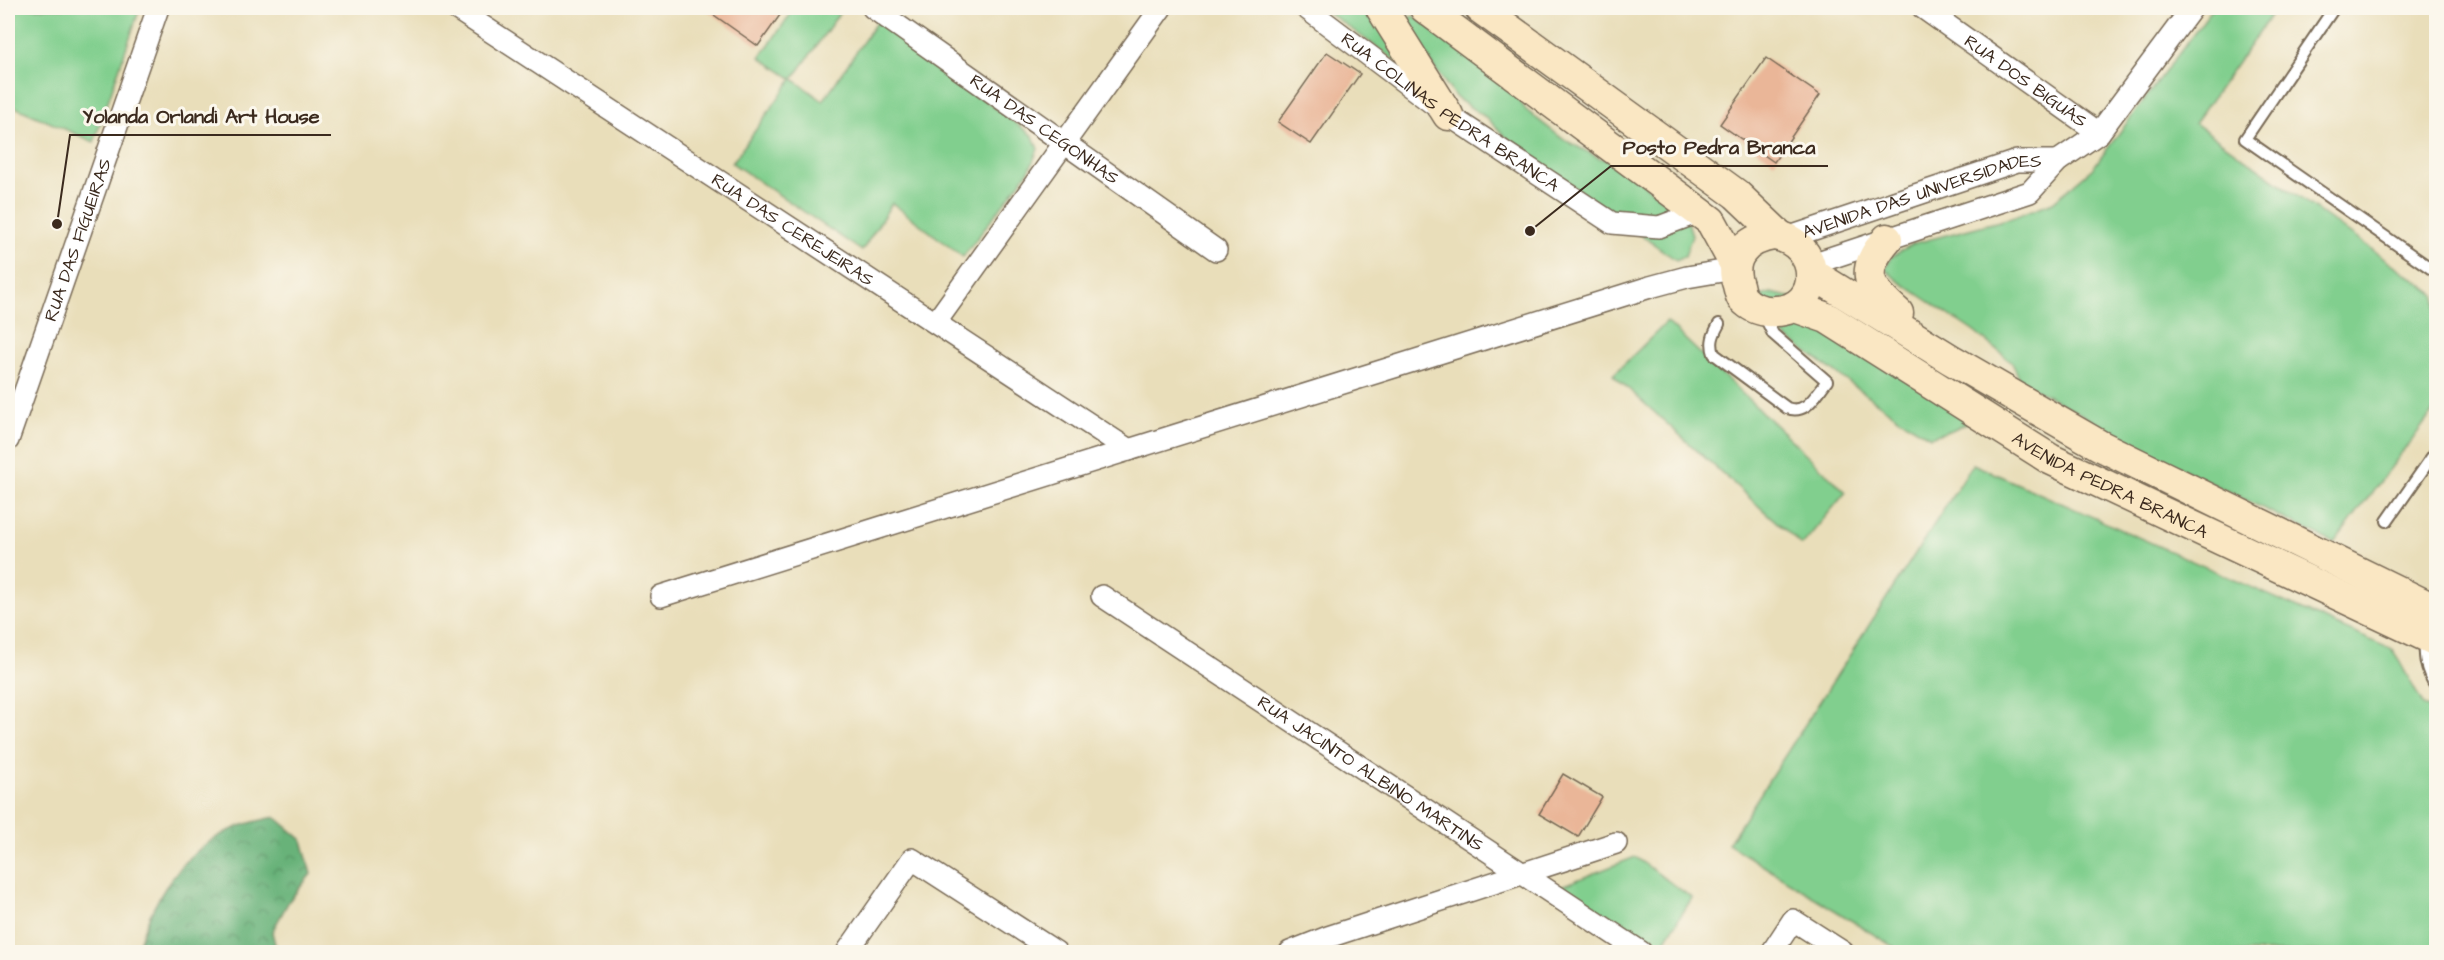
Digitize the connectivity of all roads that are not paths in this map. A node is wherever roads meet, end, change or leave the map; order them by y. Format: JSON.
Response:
{"nodes":[{"id":1,"x":158,"y":8,"type":"edge"},
{"id":2,"x":455,"y":8,"type":"edge"},
{"id":3,"x":873,"y":8,"type":"edge"},
{"id":4,"x":1161,"y":8,"type":"edge"},
{"id":5,"x":1306,"y":8,"type":"edge"},
{"id":6,"x":1381,"y":8,"type":"edge"},
{"id":7,"x":1425,"y":8,"type":"edge"},
{"id":8,"x":1479,"y":8,"type":"edge"},
{"id":9,"x":1923,"y":8,"type":"edge"},
{"id":10,"x":2192,"y":8,"type":"edge"},
{"id":11,"x":2334,"y":8,"type":"edge"},
{"id":12,"x":1448,"y":116,"type":"junction"},
{"id":13,"x":2099,"y":133,"type":"junction"},
{"id":14,"x":1065,"y":143,"type":"junction"},
{"id":15,"x":2058,"y":161,"type":"junction"},
{"id":16,"x":1699,"y":212,"type":"junction"},
{"id":17,"x":1783,"y":237,"type":"junction"},
{"id":18,"x":1887,"y":239,"type":"junction"},
{"id":19,"x":1216,"y":250,"type":"dead end"},
{"id":20,"x":1734,"y":266,"type":"junction"},
{"id":21,"x":1811,"y":269,"type":"junction"},
{"id":22,"x":2436,"y":272,"type":"edge"},
{"id":23,"x":1796,"y":307,"type":"junction"},
{"id":24,"x":1762,"y":312,"type":"junction"},
{"id":25,"x":936,"y":322,"type":"junction"},
{"id":26,"x":1719,"y":324,"type":"dead end"},
{"id":27,"x":1950,"y":359,"type":"junction"},
{"id":28,"x":8,"y":440,"type":"edge"},
{"id":29,"x":1129,"y":450,"type":"junction"},
{"id":30,"x":2436,"y":451,"type":"edge"},
{"id":31,"x":2387,"y":521,"type":"dead end"},
{"id":32,"x":661,"y":596,"type":"dead end"},
{"id":33,"x":1102,"y":596,"type":"dead end"},
{"id":34,"x":2434,"y":621,"type":"edge"},
{"id":35,"x":2436,"y":686,"type":"edge"},
{"id":36,"x":1616,"y":843,"type":"dead end"},
{"id":37,"x":1523,"y":875,"type":"junction"},
{"id":38,"x":848,"y":952,"type":"edge"},
{"id":39,"x":1056,"y":952,"type":"edge"},
{"id":40,"x":1290,"y":952,"type":"edge"},
{"id":41,"x":1641,"y":952,"type":"edge"},
{"id":42,"x":1773,"y":952,"type":"edge"},
{"id":43,"x":1843,"y":952,"type":"edge"}],
"edges":[{"from":1,"to":28,"type":"street","name":"RUA DAS FIGUEIRAS"},
{"from":2,"to":25,"type":"street","name":"RUA DAS CEREJEIRAS"},
{"from":3,"to":14,"type":"street","name":"RUA DAS CEGONHAS"},
{"from":4,"to":14,"type":"street"},
{"from":5,"to":12,"type":"street","name":"RUA COLINAS PEDRA BRANCA"},
{"from":6,"to":12,"type":"main road"},
{"from":7,"to":16,"type":"main road"},
{"from":8,"to":17,"type":"main road"},
{"from":9,"to":13,"type":"street","name":"RUA DOS BIGUÁS"},
{"from":10,"to":13,"type":"street","name":"AVENIDA DAS UNIVERSIDADES"},
{"from":11,"to":22,"type":"lane"},
{"from":12,"to":16,"type":"street","name":"RUA COLINAS PEDRA BRANCA"},
{"from":13,"to":15,"type":"street","name":"AVENIDA DAS UNIVERSIDADES"},
{"from":14,"to":19,"type":"street","name":"RUA DAS CEGONHAS"},
{"from":14,"to":25,"type":"street"},
{"from":15,"to":17,"type":"street","name":"AVENIDA DAS UNIVERSIDADES"},
{"from":15,"to":18,"type":"street","name":"AVENIDA DAS UNIVERSIDADES"},
{"from":16,"to":20,"type":"main road"},
{"from":17,"to":20,"type":"main road"},
{"from":17,"to":21,"type":"main road"},
{"from":18,"to":21,"type":"street","name":"AVENIDA DAS UNIVERSIDADES"},
{"from":18,"to":27,"type":"main road"},
{"from":20,"to":24,"type":"main road"},
{"from":20,"to":29,"type":"street"},
{"from":21,"to":23,"type":"main road"},
{"from":21,"to":27,"type":"main road","name":"AVENIDA PEDRA BRANCA"},
{"from":23,"to":24,"type":"main road"},
{"from":23,"to":34,"type":"main road","name":"AVENIDA PEDRA BRANCA"},
{"from":24,"to":26,"type":"lane"},
{"from":25,"to":29,"type":"street","name":"RUA DAS CEREJEIRAS"},
{"from":27,"to":34,"type":"main road","name":"AVENIDA PEDRA BRANCA"},
{"from":29,"to":32,"type":"street"},
{"from":30,"to":31,"type":"lane"},
{"from":33,"to":37,"type":"street","name":"RUA JACINTO ALBINO MARTINS"},
{"from":34,"to":35,"type":"lane"},
{"from":36,"to":37,"type":"street"},
{"from":37,"to":40,"type":"street"},
{"from":37,"to":41,"type":"street","name":"RUA JACINTO ALBINO MARTINS"},
{"from":38,"to":39,"type":"street"},
{"from":42,"to":43,"type":"street"}]}
